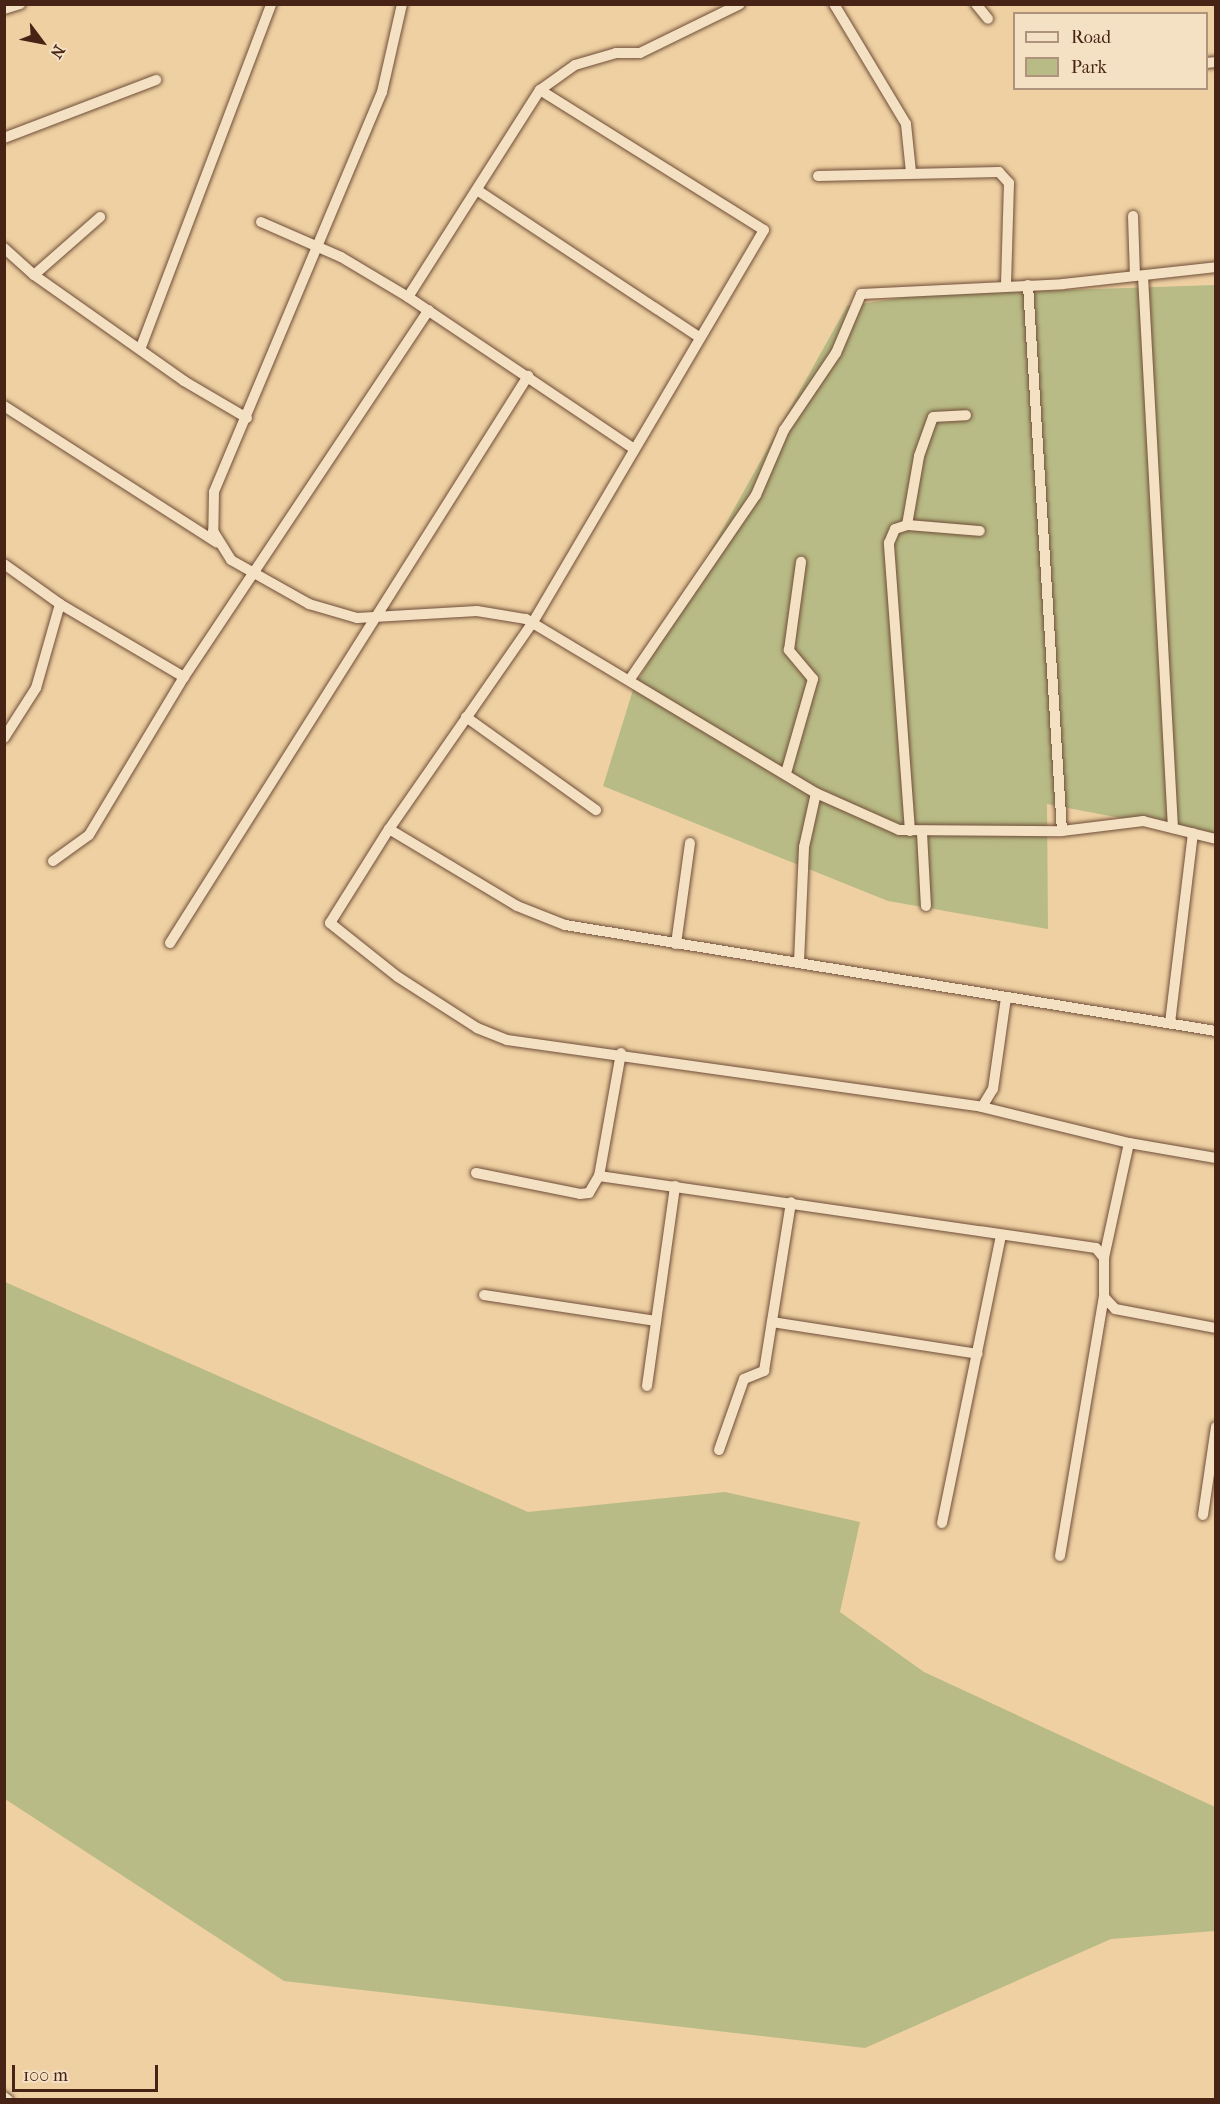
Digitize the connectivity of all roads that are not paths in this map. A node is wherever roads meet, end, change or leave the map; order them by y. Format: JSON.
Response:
{"nodes":[{"id":1,"x":20,"y":4,"type":"edge"},
{"id":2,"x":271,"y":4,"type":"edge"},
{"id":3,"x":402,"y":4,"type":"edge"},
{"id":4,"x":740,"y":4,"type":"edge"},
{"id":5,"x":834,"y":4,"type":"edge"},
{"id":6,"x":976,"y":4,"type":"edge"},
{"id":7,"x":4,"y":9,"type":"edge"},
{"id":8,"x":988,"y":19,"type":"dead end"},
{"id":9,"x":156,"y":80,"type":"dead end"},
{"id":10,"x":540,"y":90,"type":"junction"},
{"id":11,"x":4,"y":138,"type":"edge"},
{"id":12,"x":911,"y":172,"type":"junction"},
{"id":13,"x":818,"y":176,"type":"dead end"},
{"id":14,"x":477,"y":190,"type":"junction"},
{"id":15,"x":1133,"y":216,"type":"dead end"},
{"id":16,"x":100,"y":217,"type":"dead end"},
{"id":17,"x":261,"y":222,"type":"dead end"},
{"id":18,"x":315,"y":244,"type":"junction"},
{"id":19,"x":4,"y":248,"type":"edge"},
{"id":20,"x":1215,"y":267,"type":"edge"},
{"id":21,"x":34,"y":275,"type":"junction"},
{"id":22,"x":1139,"y":275,"type":"junction"},
{"id":23,"x":1006,"y":285,"type":"junction"},
{"id":24,"x":1028,"y":285,"type":"junction"},
{"id":25,"x":408,"y":297,"type":"junction"},
{"id":26,"x":429,"y":310,"type":"junction"},
{"id":27,"x":699,"y":337,"type":"junction"},
{"id":28,"x":141,"y":346,"type":"junction"},
{"id":29,"x":528,"y":376,"type":"junction"},
{"id":30,"x":4,"y":406,"type":"edge"},
{"id":31,"x":966,"y":415,"type":"dead end"},
{"id":32,"x":247,"y":418,"type":"junction"},
{"id":33,"x":633,"y":448,"type":"junction"},
{"id":34,"x":906,"y":525,"type":"junction"},
{"id":35,"x":980,"y":531,"type":"dead end"},
{"id":36,"x":217,"y":543,"type":"junction"},
{"id":37,"x":801,"y":562,"type":"dead end"},
{"id":38,"x":4,"y":564,"type":"edge"},
{"id":39,"x":253,"y":573,"type":"junction"},
{"id":40,"x":60,"y":604,"type":"junction"},
{"id":41,"x":372,"y":618,"type":"junction"},
{"id":42,"x":533,"y":622,"type":"junction"},
{"id":43,"x":184,"y":677,"type":"junction"},
{"id":44,"x":630,"y":679,"type":"junction"},
{"id":45,"x":466,"y":717,"type":"junction"},
{"id":46,"x":4,"y":738,"type":"edge"},
{"id":47,"x":786,"y":773,"type":"junction"},
{"id":48,"x":816,"y":793,"type":"junction"},
{"id":49,"x":596,"y":810,"type":"dead end"},
{"id":50,"x":1173,"y":828,"type":"junction"},
{"id":51,"x":389,"y":829,"type":"junction"},
{"id":52,"x":910,"y":831,"type":"junction"},
{"id":53,"x":1062,"y":831,"type":"junction"},
{"id":54,"x":922,"y":833,"type":"junction"},
{"id":55,"x":1193,"y":833,"type":"junction"},
{"id":56,"x":1215,"y":839,"type":"edge"},
{"id":57,"x":690,"y":843,"type":"dead end"},
{"id":58,"x":53,"y":861,"type":"dead end"},
{"id":59,"x":926,"y":906,"type":"dead end"},
{"id":60,"x":170,"y":943,"type":"dead end"},
{"id":61,"x":676,"y":944,"type":"junction"},
{"id":62,"x":799,"y":962,"type":"junction"},
{"id":63,"x":1006,"y":998,"type":"junction"},
{"id":64,"x":1170,"y":1023,"type":"junction"},
{"id":65,"x":1215,"y":1031,"type":"edge"},
{"id":66,"x":621,"y":1053,"type":"junction"},
{"id":67,"x":982,"y":1107,"type":"junction"},
{"id":68,"x":1129,"y":1143,"type":"junction"},
{"id":69,"x":1215,"y":1158,"type":"edge"},
{"id":70,"x":476,"y":1173,"type":"dead end"},
{"id":71,"x":599,"y":1176,"type":"junction"},
{"id":72,"x":675,"y":1186,"type":"junction"},
{"id":73,"x":791,"y":1202,"type":"junction"},
{"id":74,"x":1001,"y":1235,"type":"junction"},
{"id":75,"x":1104,"y":1258,"type":"junction"},
{"id":76,"x":484,"y":1295,"type":"dead end"},
{"id":77,"x":1104,"y":1298,"type":"junction"},
{"id":78,"x":656,"y":1321,"type":"junction"},
{"id":79,"x":772,"y":1322,"type":"junction"},
{"id":80,"x":1215,"y":1328,"type":"edge"},
{"id":81,"x":978,"y":1354,"type":"junction"},
{"id":82,"x":647,"y":1386,"type":"dead end"},
{"id":83,"x":1215,"y":1427,"type":"edge"},
{"id":84,"x":719,"y":1450,"type":"dead end"},
{"id":85,"x":1203,"y":1515,"type":"dead end"},
{"id":86,"x":942,"y":1523,"type":"dead end"},
{"id":87,"x":1060,"y":1556,"type":"dead end"},
{"id":88,"x":4,"y":2097,"type":"edge"},
{"id":89,"x":8,"y":2100,"type":"edge"}],
"edges":[{"from":1,"to":7,"type":"street"},
{"from":2,"to":28,"type":"street"},
{"from":3,"to":18,"type":"street"},
{"from":4,"to":10,"type":"street"},
{"from":5,"to":12,"type":"street"},
{"from":6,"to":8,"type":"street"},
{"from":9,"to":11,"type":"street"},
{"from":10,"to":14,"type":"street"},
{"from":10,"to":27,"type":"street"},
{"from":12,"to":13,"type":"street"},
{"from":12,"to":23,"type":"street"},
{"from":14,"to":25,"type":"street"},
{"from":14,"to":27,"type":"street"},
{"from":15,"to":22,"type":"street"},
{"from":16,"to":21,"type":"street"},
{"from":17,"to":18,"type":"street"},
{"from":18,"to":25,"type":"street"},
{"from":18,"to":32,"type":"street"},
{"from":19,"to":21,"type":"street"},
{"from":20,"to":22,"type":"street"},
{"from":21,"to":28,"type":"street"},
{"from":22,"to":24,"type":"street"},
{"from":22,"to":50,"type":"street"},
{"from":23,"to":24,"type":"street"},
{"from":23,"to":44,"type":"street"},
{"from":24,"to":53,"type":"street"},
{"from":25,"to":26,"type":"street"},
{"from":26,"to":29,"type":"street"},
{"from":26,"to":39,"type":"street"},
{"from":27,"to":33,"type":"street"},
{"from":28,"to":32,"type":"street"},
{"from":29,"to":33,"type":"street"},
{"from":29,"to":41,"type":"street"},
{"from":30,"to":36,"type":"street"},
{"from":31,"to":34,"type":"street"},
{"from":32,"to":36,"type":"street"},
{"from":33,"to":42,"type":"street"},
{"from":34,"to":35,"type":"street"},
{"from":34,"to":52,"type":"street"},
{"from":36,"to":39,"type":"street"},
{"from":37,"to":47,"type":"street"},
{"from":38,"to":40,"type":"street"},
{"from":39,"to":41,"type":"street"},
{"from":39,"to":43,"type":"street"},
{"from":40,"to":43,"type":"street"},
{"from":40,"to":46,"type":"street"},
{"from":41,"to":42,"type":"street"},
{"from":41,"to":60,"type":"street"},
{"from":42,"to":44,"type":"street"},
{"from":42,"to":45,"type":"street"},
{"from":43,"to":58,"type":"street"},
{"from":44,"to":47,"type":"street"},
{"from":45,"to":49,"type":"street"},
{"from":45,"to":51,"type":"street"},
{"from":47,"to":48,"type":"street"},
{"from":48,"to":52,"type":"street"},
{"from":48,"to":62,"type":"street"},
{"from":50,"to":53,"type":"street"},
{"from":50,"to":55,"type":"street"},
{"from":51,"to":61,"type":"street"},
{"from":51,"to":66,"type":"street"},
{"from":52,"to":54,"type":"street"},
{"from":53,"to":54,"type":"street"},
{"from":54,"to":59,"type":"street"},
{"from":55,"to":56,"type":"street"},
{"from":55,"to":64,"type":"street"},
{"from":57,"to":61,"type":"street"},
{"from":61,"to":62,"type":"street"},
{"from":62,"to":63,"type":"street"},
{"from":63,"to":64,"type":"street"},
{"from":63,"to":67,"type":"street"},
{"from":64,"to":65,"type":"street"},
{"from":66,"to":67,"type":"street"},
{"from":66,"to":71,"type":"street"},
{"from":67,"to":68,"type":"street"},
{"from":68,"to":69,"type":"street"},
{"from":68,"to":75,"type":"street"},
{"from":70,"to":71,"type":"street"},
{"from":71,"to":72,"type":"street"},
{"from":72,"to":73,"type":"street"},
{"from":72,"to":78,"type":"street"},
{"from":73,"to":74,"type":"street"},
{"from":73,"to":79,"type":"street"},
{"from":74,"to":75,"type":"street"},
{"from":74,"to":81,"type":"street"},
{"from":75,"to":77,"type":"street"},
{"from":76,"to":78,"type":"street"},
{"from":77,"to":80,"type":"street"},
{"from":77,"to":87,"type":"street"},
{"from":78,"to":82,"type":"street"},
{"from":79,"to":81,"type":"street"},
{"from":79,"to":84,"type":"street"},
{"from":81,"to":86,"type":"street"},
{"from":83,"to":85,"type":"street"},
{"from":88,"to":89,"type":"street"}]}
